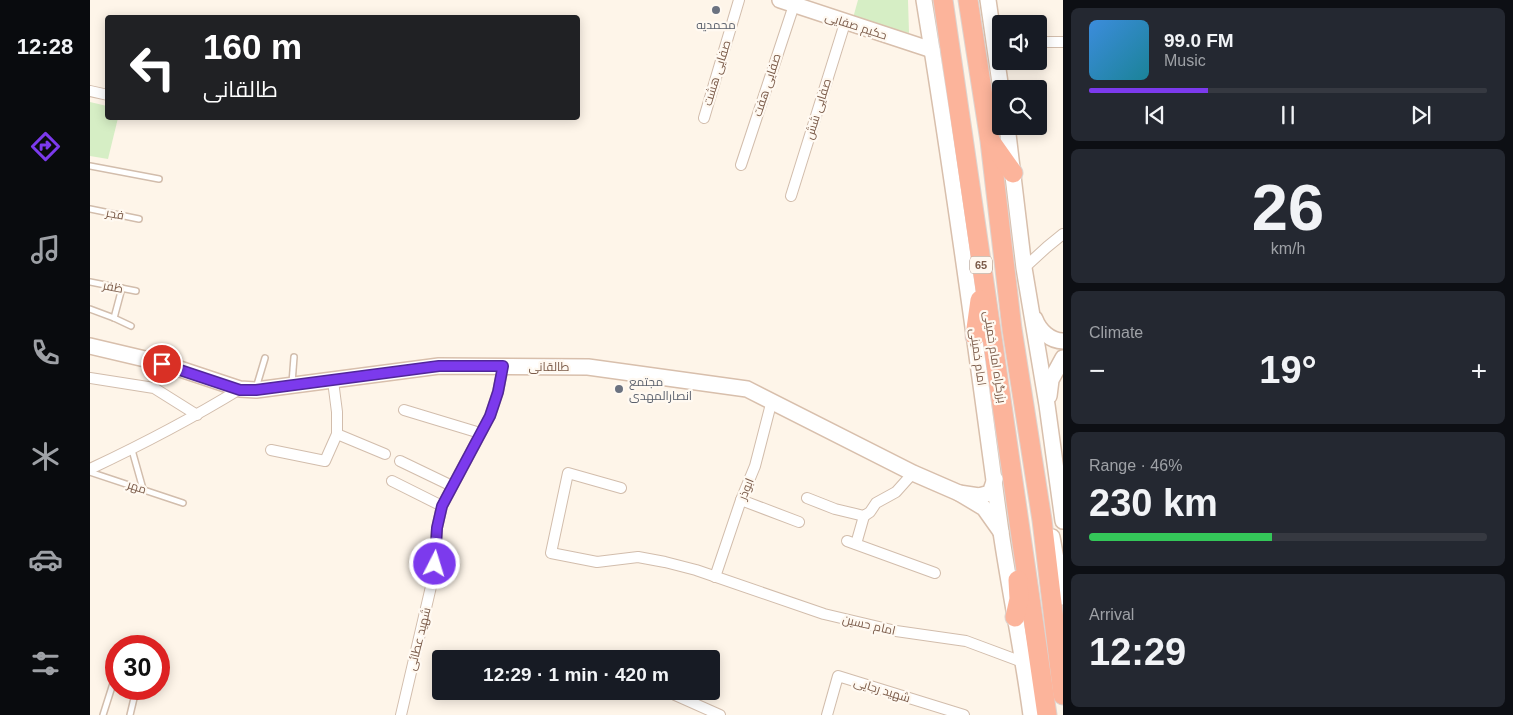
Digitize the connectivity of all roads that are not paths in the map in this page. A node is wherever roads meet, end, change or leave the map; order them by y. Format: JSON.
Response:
{"nodes":[{"id":1,"x":739,"y":0,"type":"edge"},
{"id":2,"x":924,"y":0,"type":"edge"},
{"id":3,"x":943,"y":0,"type":"edge"},
{"id":4,"x":968,"y":0,"type":"edge"},
{"id":5,"x":988,"y":0,"type":"edge"},
{"id":6,"x":787,"y":2,"type":"edge"},
{"id":7,"x":992,"y":17,"type":"edge"},
{"id":8,"x":845,"y":23,"type":"junction"},
{"id":9,"x":1047,"y":42,"type":"edge"},
{"id":10,"x":1063,"y":42,"type":"edge"},
{"id":11,"x":932,"y":50,"type":"junction"},
{"id":12,"x":90,"y":91,"type":"edge"},
{"id":13,"x":105,"y":94,"type":"edge"},
{"id":14,"x":704,"y":118,"type":"dead end"},
{"id":15,"x":1007,"y":135,"type":"edge"},
{"id":16,"x":990,"y":141,"type":"junction"},
{"id":17,"x":741,"y":164,"type":"dead end"},
{"id":18,"x":90,"y":166,"type":"edge"},
{"id":19,"x":1013,"y":173,"type":"junction"},
{"id":20,"x":159,"y":179,"type":"dead end"},
{"id":21,"x":791,"y":196,"type":"dead end"},
{"id":22,"x":90,"y":209,"type":"edge"},
{"id":23,"x":140,"y":219,"type":"dead end"},
{"id":24,"x":1063,"y":234,"type":"edge"},
{"id":25,"x":1024,"y":268,"type":"junction"},
{"id":26,"x":983,"y":278,"type":"junction"},
{"id":27,"x":90,"y":282,"type":"edge"},
{"id":28,"x":122,"y":288,"type":"junction"},
{"id":29,"x":136,"y":291,"type":"dead end"},
{"id":30,"x":90,"y":309,"type":"edge"},
{"id":31,"x":1030,"y":309,"type":"junction"},
{"id":32,"x":114,"y":318,"type":"junction"},
{"id":33,"x":130,"y":326,"type":"dead end"},
{"id":34,"x":975,"y":336,"type":"junction"},
{"id":35,"x":1063,"y":341,"type":"edge"},
{"id":36,"x":90,"y":346,"type":"edge"},
{"id":37,"x":294,"y":357,"type":"dead end"},
{"id":38,"x":265,"y":358,"type":"dead end"},
{"id":39,"x":1063,"y":358,"type":"edge"},
{"id":40,"x":503,"y":366,"type":"junction"},
{"id":41,"x":90,"y":378,"type":"edge"},
{"id":42,"x":333,"y":381,"type":"junction"},
{"id":43,"x":292,"y":386,"type":"junction"},
{"id":44,"x":240,"y":390,"type":"junction"},
{"id":45,"x":256,"y":390,"type":"junction"},
{"id":46,"x":772,"y":400,"type":"junction"},
{"id":47,"x":1047,"y":405,"type":"junction"},
{"id":48,"x":404,"y":410,"type":"dead end"},
{"id":49,"x":197,"y":415,"type":"junction"},
{"id":50,"x":480,"y":433,"type":"junction"},
{"id":51,"x":336,"y":434,"type":"junction"},
{"id":52,"x":132,"y":450,"type":"junction"},
{"id":53,"x":272,"y":450,"type":"dead end"},
{"id":54,"x":385,"y":454,"type":"dead end"},
{"id":55,"x":400,"y":461,"type":"dead end"},
{"id":56,"x":90,"y":471,"type":"edge"},
{"id":57,"x":913,"y":473,"type":"junction"},
{"id":58,"x":995,"y":478,"type":"junction"},
{"id":59,"x":392,"y":481,"type":"dead end"},
{"id":60,"x":452,"y":486,"type":"junction"},
{"id":61,"x":621,"y":488,"type":"dead end"},
{"id":62,"x":143,"y":489,"type":"junction"},
{"id":63,"x":960,"y":493,"type":"junction"},
{"id":64,"x":808,"y":498,"type":"dead end"},
{"id":65,"x":741,"y":500,"type":"junction"},
{"id":66,"x":183,"y":502,"type":"dead end"},
{"id":67,"x":442,"y":506,"type":"junction"},
{"id":68,"x":864,"y":516,"type":"junction"},
{"id":69,"x":1042,"y":520,"type":"junction"},
{"id":70,"x":1063,"y":521,"type":"edge"},
{"id":71,"x":799,"y":522,"type":"dead end"},
{"id":72,"x":1021,"y":529,"type":"junction"},
{"id":73,"x":1001,"y":532,"type":"junction"},
{"id":74,"x":935,"y":573,"type":"dead end"},
{"id":75,"x":715,"y":577,"type":"junction"},
{"id":76,"x":1063,"y":597,"type":"edge"},
{"id":77,"x":1015,"y":617,"type":"junction"},
{"id":78,"x":1025,"y":663,"type":"junction"},
{"id":79,"x":1063,"y":695,"type":"edge"},
{"id":80,"x":108,"y":700,"type":"edge"},
{"id":81,"x":134,"y":700,"type":"edge"},
{"id":82,"x":686,"y":700,"type":"edge"},
{"id":83,"x":103,"y":715,"type":"edge"},
{"id":84,"x":130,"y":715,"type":"edge"},
{"id":85,"x":401,"y":715,"type":"edge"},
{"id":86,"x":720,"y":715,"type":"edge"},
{"id":87,"x":827,"y":715,"type":"edge"},
{"id":88,"x":964,"y":715,"type":"edge"},
{"id":89,"x":1031,"y":715,"type":"edge"},
{"id":90,"x":1047,"y":715,"type":"edge"}],
"edges":[{"from":1,"to":14,"type":"street","name":"صفایی هشت"},
{"from":2,"to":11,"type":"main road","name":"امام خمینی"},
{"from":3,"to":26,"type":"highway","name":"بزرگراه امام خمینی","number":"65"},
{"from":4,"to":16,"type":"highway","name":"بزرگراه امام خمینی","number":"65"},
{"from":5,"to":7,"type":"main road"},
{"from":6,"to":8,"type":"main road","name":"حکیم صفایی"},
{"from":6,"to":17,"type":"street","name":"صفایی هفت"},
{"from":8,"to":11,"type":"main road","name":"حکیم صفایی"},
{"from":8,"to":21,"type":"street","name":"صفایی شش"},
{"from":9,"to":10,"type":"street"},
{"from":11,"to":34,"type":"main road","name":"امام خمینی"},
{"from":12,"to":13,"type":"street"},
{"from":15,"to":19,"type":"main road"},
{"from":16,"to":19,"type":"highway"},
{"from":16,"to":69,"type":"highway","name":"بزرگراه امام خمینی","number":"65"},
{"from":18,"to":20,"type":"lane"},
{"from":19,"to":25,"type":"main road"},
{"from":22,"to":23,"type":"lane","name":"فجر"},
{"from":24,"to":25,"type":"street"},
{"from":25,"to":31,"type":"main road"},
{"from":26,"to":34,"type":"highway"},
{"from":26,"to":72,"type":"highway","name":"بزرگراه امام خمینی","number":"65"},
{"from":27,"to":28,"type":"lane","name":"ظفر"},
{"from":28,"to":29,"type":"lane","name":"ظفر"},
{"from":28,"to":32,"type":"lane"},
{"from":30,"to":32,"type":"lane"},
{"from":31,"to":35,"type":"main road"},
{"from":31,"to":47,"type":"main road"},
{"from":32,"to":33,"type":"lane"},
{"from":34,"to":58,"type":"main road","name":"امام خمینی"},
{"from":36,"to":44,"type":"main road","name":"طالقانی"},
{"from":37,"to":43,"type":"lane"},
{"from":38,"to":45,"type":"lane"},
{"from":39,"to":47,"type":"main road"},
{"from":40,"to":42,"type":"main road","name":"طالقانی"},
{"from":40,"to":46,"type":"main road","name":"طالقانی"},
{"from":40,"to":50,"type":"street","name":"شهید عطائی"},
{"from":41,"to":49,"type":"street"},
{"from":42,"to":43,"type":"main road","name":"طالقانی"},
{"from":42,"to":51,"type":"street"},
{"from":43,"to":45,"type":"main road","name":"طالقانی"},
{"from":44,"to":45,"type":"main road","name":"طالقانی"},
{"from":44,"to":49,"type":"street"},
{"from":46,"to":57,"type":"main road","name":"طالقانی"},
{"from":46,"to":65,"type":"street","name":"ابوذر"},
{"from":47,"to":70,"type":"main road"},
{"from":48,"to":50,"type":"street"},
{"from":49,"to":52,"type":"street"},
{"from":50,"to":60,"type":"street","name":"شهید عطائی"},
{"from":51,"to":53,"type":"street"},
{"from":51,"to":54,"type":"street"},
{"from":52,"to":56,"type":"street"},
{"from":52,"to":62,"type":"lane"},
{"from":55,"to":60,"type":"street"},
{"from":56,"to":62,"type":"lane","name":"مهر"},
{"from":57,"to":63,"type":"main road","name":"طالقانی"},
{"from":57,"to":68,"type":"street"},
{"from":58,"to":63,"type":"main road"},
{"from":58,"to":73,"type":"main road","name":"امام خمینی"},
{"from":59,"to":67,"type":"street"},
{"from":60,"to":67,"type":"street","name":"شهید عطائی"},
{"from":61,"to":75,"type":"street","name":"امام حسین"},
{"from":62,"to":66,"type":"lane","name":"مهر"},
{"from":63,"to":73,"type":"main road"},
{"from":64,"to":68,"type":"street"},
{"from":65,"to":71,"type":"street"},
{"from":65,"to":75,"type":"street","name":"ابوذر"},
{"from":67,"to":85,"type":"street","name":"شهید عطائی"},
{"from":68,"to":74,"type":"street"},
{"from":69,"to":76,"type":"main road"},
{"from":69,"to":79,"type":"highway","name":"بزرگراه امام خمینی","number":"65"},
{"from":72,"to":77,"type":"highway"},
{"from":72,"to":90,"type":"highway","name":"بزرگراه امام خمینی","number":"65"},
{"from":73,"to":77,"type":"main road","name":"امام خمینی"},
{"from":75,"to":78,"type":"street","name":"امام حسین"},
{"from":77,"to":78,"type":"main road","name":"امام خمینی"},
{"from":78,"to":89,"type":"main road","name":"امام خمینی"},
{"from":80,"to":83,"type":"lane"},
{"from":81,"to":84,"type":"lane"},
{"from":82,"to":86,"type":"street"},
{"from":87,"to":88,"type":"street","name":"شهید رجایی"}]}
